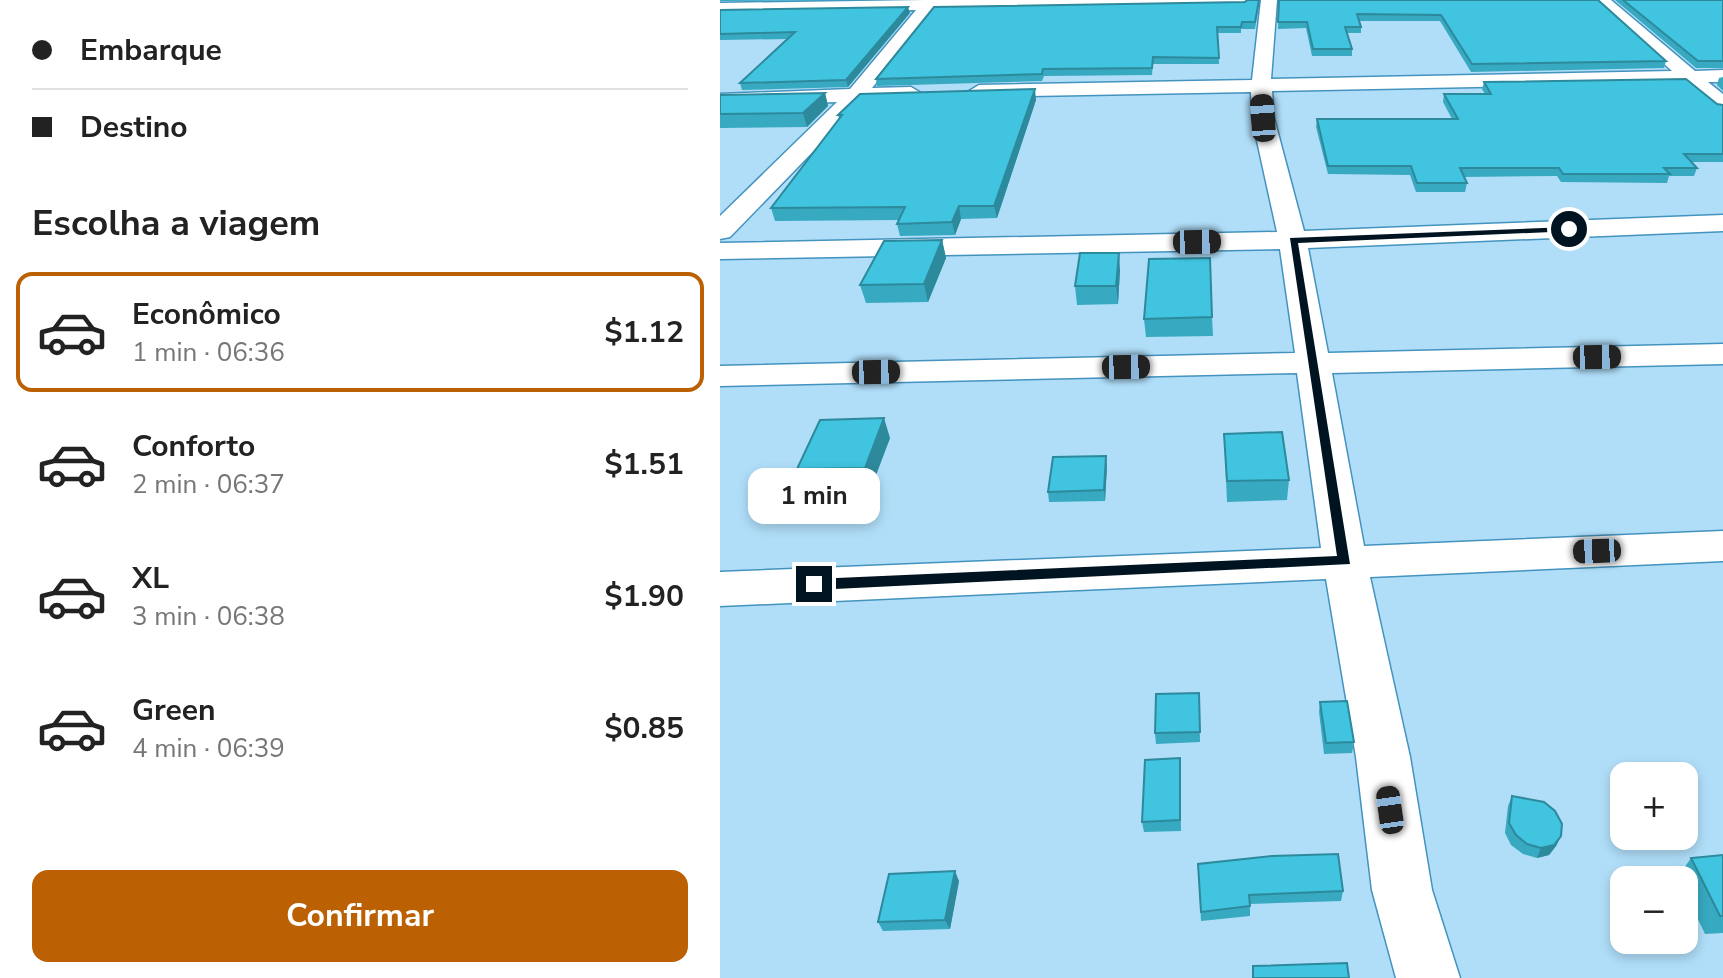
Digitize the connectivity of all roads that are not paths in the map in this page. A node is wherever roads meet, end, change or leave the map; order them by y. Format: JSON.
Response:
{"nodes":[{"id":1,"x":1245,"y":0,"type":"edge"},
{"id":2,"x":1269,"y":0,"type":"edge"},
{"id":3,"x":1601,"y":0,"type":"edge"},
{"id":4,"x":930,"y":3,"type":"edge"},
{"id":5,"x":720,"y":8,"type":"edge"},
{"id":6,"x":1723,"y":76,"type":"edge"},
{"id":7,"x":1691,"y":77,"type":"junction"},
{"id":8,"x":1261,"y":84,"type":"junction"},
{"id":9,"x":965,"y":92,"type":"edge"},
{"id":10,"x":933,"y":93,"type":"edge"},
{"id":11,"x":856,"y":95,"type":"junction"},
{"id":12,"x":720,"y":100,"type":"edge"},
{"id":13,"x":1723,"y":105,"type":"edge"},
{"id":14,"x":1723,"y":223,"type":"edge"},
{"id":15,"x":720,"y":231,"type":"edge"},
{"id":16,"x":1293,"y":240,"type":"junction"},
{"id":17,"x":720,"y":251,"type":"edge"},
{"id":18,"x":1723,"y":354,"type":"edge"},
{"id":19,"x":1313,"y":362,"type":"junction"},
{"id":20,"x":720,"y":376,"type":"edge"},
{"id":21,"x":1723,"y":546,"type":"edge"},
{"id":22,"x":1345,"y":561,"type":"junction"},
{"id":23,"x":720,"y":589,"type":"edge"},
{"id":24,"x":1428,"y":978,"type":"edge"}],
"edges":[{"from":1,"to":4,"type":"street"},
{"from":2,"to":8,"type":"street"},
{"from":3,"to":7,"type":"street"},
{"from":4,"to":5,"type":"street"},
{"from":4,"to":11,"type":"street"},
{"from":6,"to":7,"type":"street"},
{"from":7,"to":8,"type":"street"},
{"from":7,"to":13,"type":"street"},
{"from":8,"to":9,"type":"street"},
{"from":8,"to":16,"type":"street"},
{"from":10,"to":11,"type":"street"},
{"from":11,"to":12,"type":"street"},
{"from":11,"to":15,"type":"street"},
{"from":14,"to":16,"type":"street"},
{"from":16,"to":17,"type":"street"},
{"from":16,"to":19,"type":"street"},
{"from":18,"to":19,"type":"street"},
{"from":19,"to":20,"type":"street"},
{"from":19,"to":22,"type":"street"},
{"from":21,"to":22,"type":"street"},
{"from":22,"to":23,"type":"street"},
{"from":22,"to":24,"type":"street"}]}
